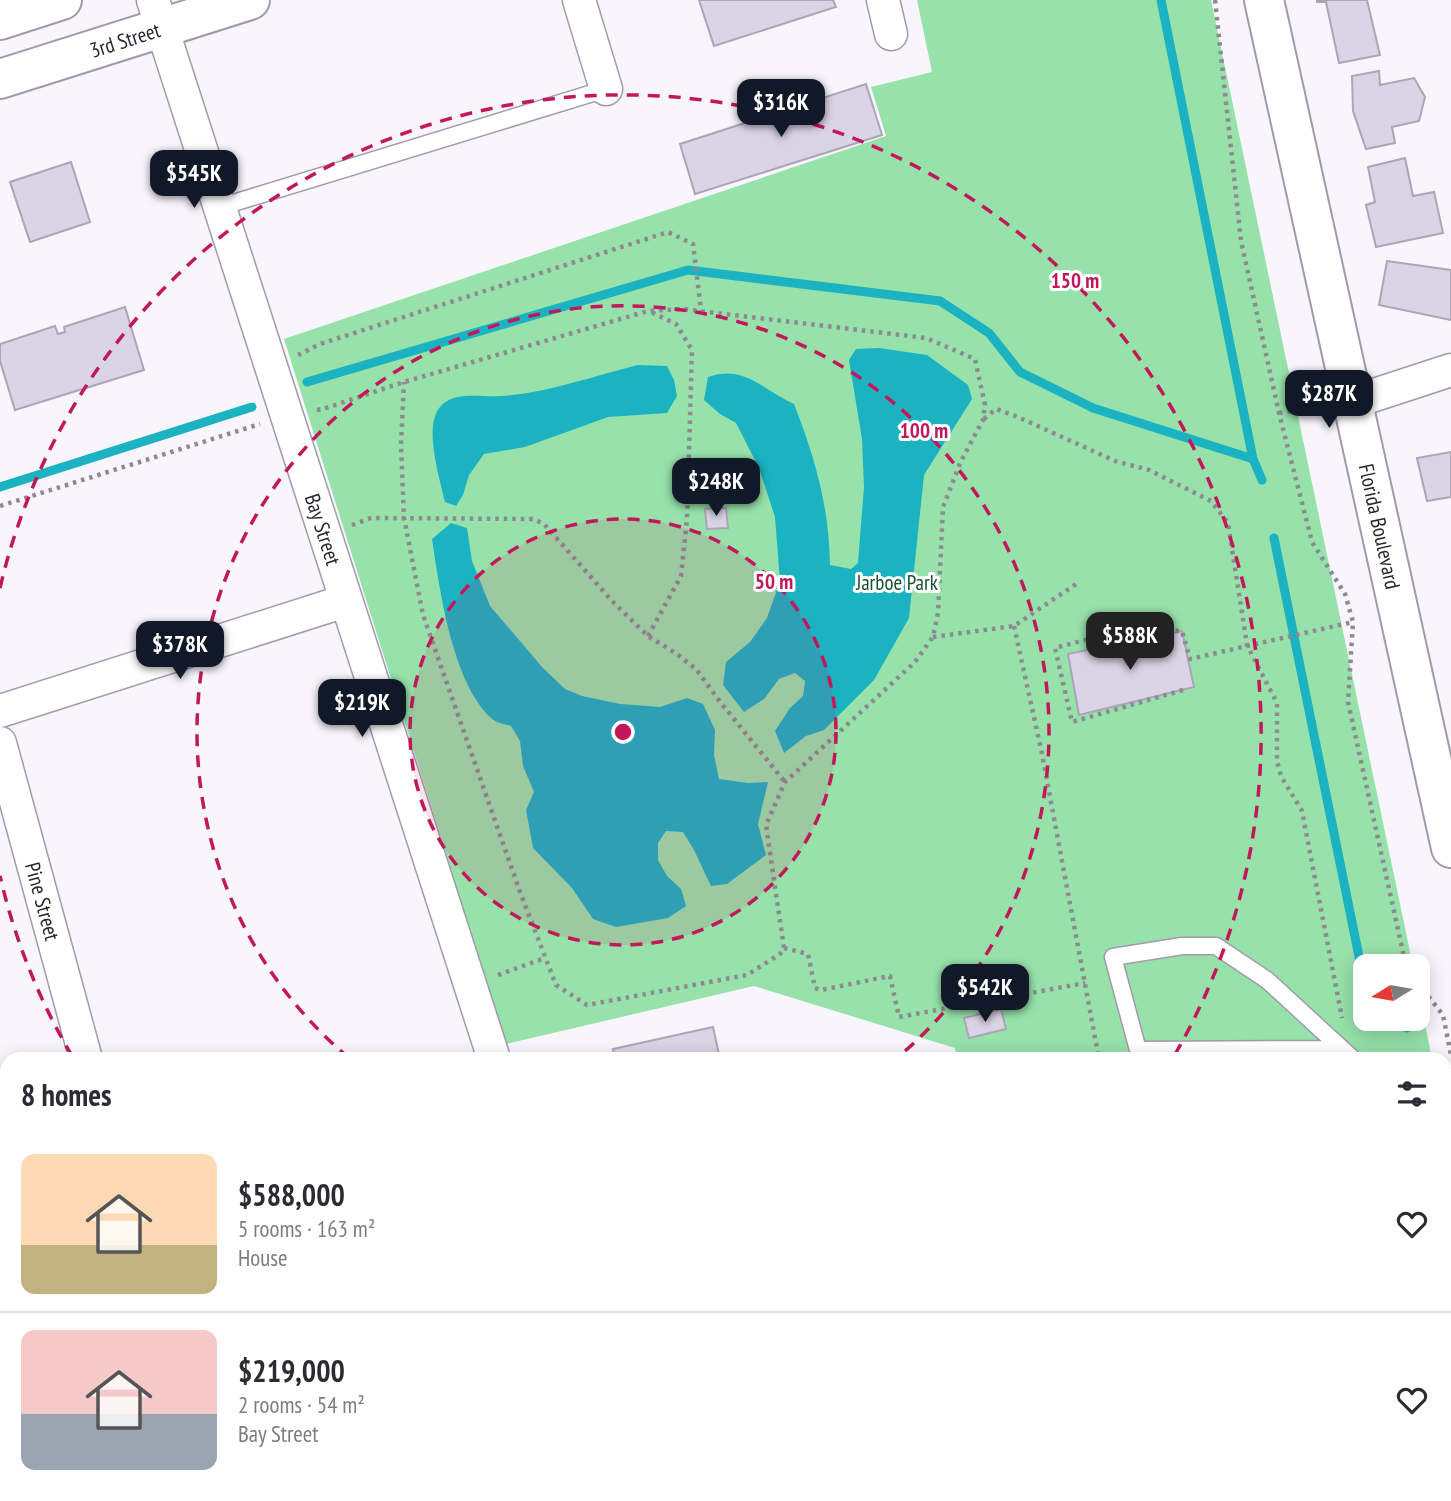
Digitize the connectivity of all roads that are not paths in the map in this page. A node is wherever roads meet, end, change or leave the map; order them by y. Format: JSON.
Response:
{"nodes":[{"id":1,"x":62,"y":0,"type":"edge"},
{"id":2,"x":250,"y":0,"type":"edge"},
{"id":3,"x":579,"y":0,"type":"edge"},
{"id":4,"x":883,"y":0,"type":"edge"},
{"id":5,"x":1264,"y":0,"type":"edge"},
{"id":6,"x":158,"y":14,"type":"edge"},
{"id":7,"x":0,"y":20,"type":"edge"},
{"id":8,"x":891,"y":34,"type":"dead end"},
{"id":9,"x":0,"y":79,"type":"edge"},
{"id":10,"x":606,"y":89,"type":"joint"},
{"id":11,"x":220,"y":207,"type":"junction"},
{"id":12,"x":1451,"y":370,"type":"edge"},
{"id":13,"x":1353,"y":402,"type":"junction"},
{"id":14,"x":345,"y":601,"type":"junction"},
{"id":15,"x":0,"y":711,"type":"edge"},
{"id":16,"x":0,"y":743,"type":"edge"},
{"id":17,"x":1451,"y":848,"type":"edge"},
{"id":18,"x":84,"y":1052,"type":"edge"},
{"id":19,"x":492,"y":1052,"type":"edge"},
{"id":20,"x":1264,"y":1052,"type":"edge"},
{"id":21,"x":1346,"y":1052,"type":"edge"}],
"edges":[{"from":1,"to":7,"type":"street"},
{"from":2,"to":6,"type":"street","name":"3rd Street"},
{"from":3,"to":10,"type":"street"},
{"from":4,"to":8,"type":"street"},
{"from":5,"to":13,"type":"street","name":"Florida Boulevard"},
{"from":6,"to":9,"type":"street","name":"3rd Street"},
{"from":6,"to":11,"type":"street","name":"Bay Street"},
{"from":10,"to":11,"type":"lane"},
{"from":11,"to":14,"type":"street","name":"Bay Street"},
{"from":12,"to":13,"type":"street"},
{"from":13,"to":17,"type":"street","name":"Florida Boulevard"},
{"from":14,"to":15,"type":"street"},
{"from":14,"to":19,"type":"street","name":"Bay Street"},
{"from":16,"to":18,"type":"street","name":"Pine Street"},
{"from":20,"to":21,"type":"lane"}]}
